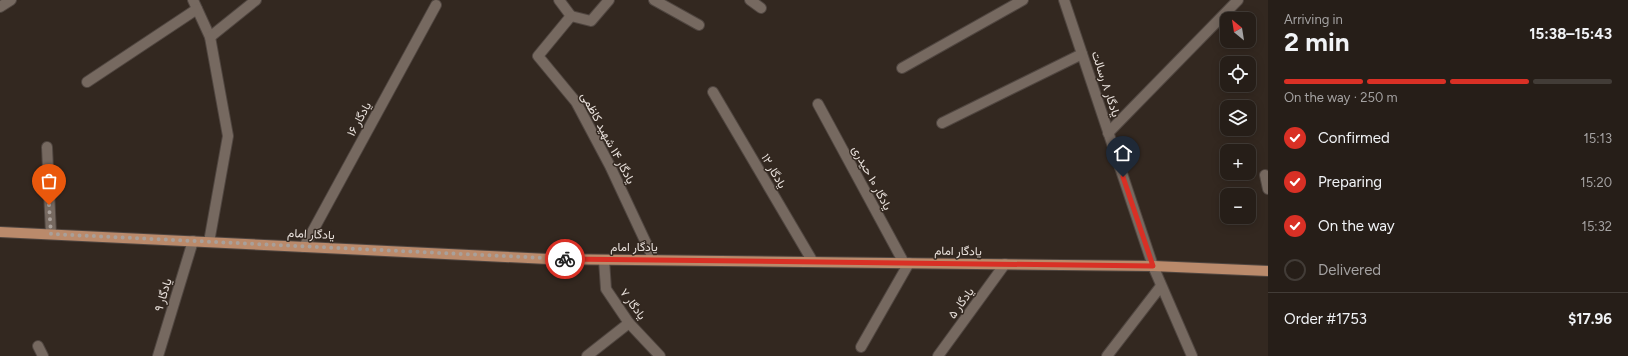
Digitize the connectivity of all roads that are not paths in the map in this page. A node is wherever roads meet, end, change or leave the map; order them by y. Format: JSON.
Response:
{"nodes":[{"id":1,"x":11,"y":0,"type":"edge"},
{"id":2,"x":256,"y":0,"type":"edge"},
{"id":3,"x":559,"y":0,"type":"edge"},
{"id":4,"x":609,"y":0,"type":"edge"},
{"id":5,"x":654,"y":0,"type":"edge"},
{"id":6,"x":750,"y":0,"type":"edge"},
{"id":7,"x":1022,"y":0,"type":"edge"},
{"id":8,"x":1064,"y":0,"type":"edge"},
{"id":9,"x":1238,"y":0,"type":"edge"},
{"id":10,"x":195,"y":4,"type":"edge"},
{"id":11,"x":436,"y":5,"type":"dead end"},
{"id":12,"x":0,"y":7,"type":"edge"},
{"id":13,"x":761,"y":8,"type":"dead end"},
{"id":14,"x":571,"y":16,"type":"junction"},
{"id":15,"x":699,"y":25,"type":"dead end"},
{"id":16,"x":210,"y":37,"type":"junction"},
{"id":17,"x":1082,"y":54,"type":"junction"},
{"id":18,"x":902,"y":68,"type":"dead end"},
{"id":19,"x":87,"y":82,"type":"dead end"},
{"id":20,"x":713,"y":92,"type":"dead end"},
{"id":21,"x":818,"y":104,"type":"dead end"},
{"id":22,"x":942,"y":123,"type":"dead end"},
{"id":23,"x":1108,"y":133,"type":"junction"},
{"id":24,"x":47,"y":147,"type":"dead end"},
{"id":25,"x":1265,"y":175,"type":"dead end"},
{"id":26,"x":1268,"y":189,"type":"edge"},
{"id":27,"x":0,"y":232,"type":"edge"},
{"id":28,"x":51,"y":234,"type":"junction"},
{"id":29,"x":193,"y":241,"type":"junction"},
{"id":30,"x":209,"y":242,"type":"junction"},
{"id":31,"x":304,"y":247,"type":"junction"},
{"id":32,"x":604,"y":260,"type":"junction"},
{"id":33,"x":654,"y":260,"type":"junction"},
{"id":34,"x":813,"y":262,"type":"junction"},
{"id":35,"x":906,"y":263,"type":"junction"},
{"id":36,"x":1005,"y":264,"type":"junction"},
{"id":37,"x":1153,"y":266,"type":"junction"},
{"id":38,"x":1268,"y":271,"type":"edge"},
{"id":39,"x":1161,"y":286,"type":"junction"},
{"id":40,"x":629,"y":323,"type":"junction"},
{"id":41,"x":38,"y":346,"type":"dead end"},
{"id":42,"x":861,"y":347,"type":"dead end"},
{"id":43,"x":43,"y":356,"type":"edge"},
{"id":44,"x":158,"y":356,"type":"edge"},
{"id":45,"x":587,"y":356,"type":"edge"},
{"id":46,"x":660,"y":356,"type":"edge"},
{"id":47,"x":938,"y":356,"type":"edge"},
{"id":48,"x":1107,"y":356,"type":"edge"},
{"id":49,"x":1192,"y":356,"type":"edge"}],
"edges":[{"from":1,"to":12,"type":"street"},
{"from":2,"to":16,"type":"street"},
{"from":3,"to":14,"type":"street"},
{"from":4,"to":14,"type":"street"},
{"from":5,"to":15,"type":"street"},
{"from":6,"to":13,"type":"street"},
{"from":7,"to":18,"type":"street"},
{"from":8,"to":17,"type":"street","name":"یادگار ۸ رسالت"},
{"from":9,"to":23,"type":"street"},
{"from":10,"to":16,"type":"street"},
{"from":10,"to":19,"type":"street"},
{"from":11,"to":31,"type":"street","name":"یادگار ۱۶"},
{"from":14,"to":33,"type":"street","name":"یادگار ۱۴ شهید کاظمی"},
{"from":16,"to":30,"type":"street"},
{"from":17,"to":22,"type":"street"},
{"from":17,"to":23,"type":"street","name":"یادگار ۸ رسالت"},
{"from":20,"to":34,"type":"street","name":"یادگار ۱۲"},
{"from":21,"to":35,"type":"street","name":"یادگار ۱۰ حیدری"},
{"from":23,"to":37,"type":"street","name":"یادگار ۸ رسالت"},
{"from":24,"to":28,"type":"street"},
{"from":25,"to":26,"type":"street"},
{"from":27,"to":28,"type":"main road","name":"یادگار امام"},
{"from":28,"to":29,"type":"main road","name":"یادگار امام"},
{"from":29,"to":30,"type":"main road","name":"یادگار امام"},
{"from":29,"to":44,"type":"street","name":"یادگار ۹"},
{"from":30,"to":31,"type":"main road","name":"یادگار امام"},
{"from":31,"to":32,"type":"main road","name":"یادگار امام"},
{"from":32,"to":33,"type":"main road","name":"یادگار امام"},
{"from":32,"to":40,"type":"street","name":"یادگار ۷"},
{"from":33,"to":34,"type":"main road","name":"یادگار امام"},
{"from":34,"to":35,"type":"main road","name":"یادگار امام"},
{"from":35,"to":36,"type":"main road","name":"یادگار امام"},
{"from":35,"to":42,"type":"street"},
{"from":36,"to":37,"type":"main road","name":"یادگار امام"},
{"from":36,"to":47,"type":"street","name":"یادگار ۵"},
{"from":37,"to":38,"type":"main road","name":"یادگار امام"},
{"from":37,"to":39,"type":"street","name":"یادگار ۸ رسالت"},
{"from":39,"to":48,"type":"street"},
{"from":39,"to":49,"type":"street","name":"یادگار ۸ رسالت"},
{"from":40,"to":45,"type":"street"},
{"from":40,"to":46,"type":"street","name":"یادگار ۷"},
{"from":41,"to":43,"type":"street"}]}
